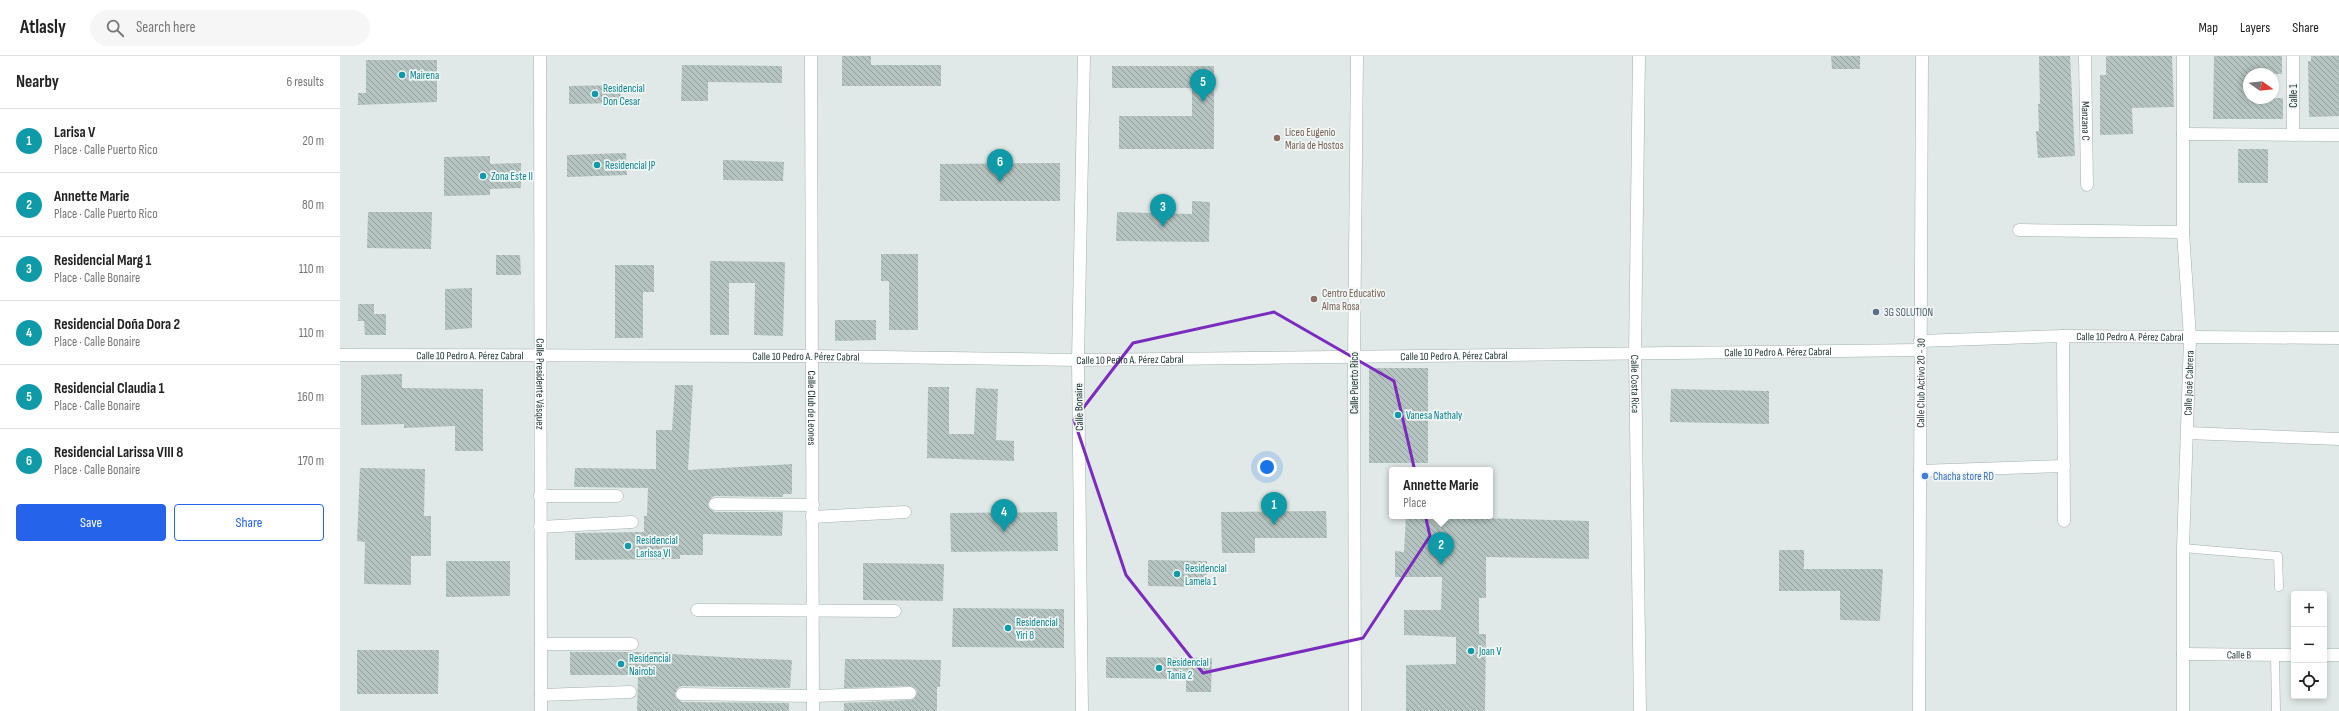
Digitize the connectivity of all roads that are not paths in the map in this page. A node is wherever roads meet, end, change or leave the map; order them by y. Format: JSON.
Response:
{"nodes":[{"id":1,"x":540,"y":56,"type":"edge"},
{"id":2,"x":811,"y":56,"type":"edge"},
{"id":3,"x":1084,"y":56,"type":"edge"},
{"id":4,"x":1357,"y":56,"type":"edge"},
{"id":5,"x":1639,"y":56,"type":"edge"},
{"id":6,"x":1922,"y":56,"type":"edge"},
{"id":7,"x":2085,"y":56,"type":"edge"},
{"id":8,"x":2183,"y":56,"type":"edge"},
{"id":9,"x":2293,"y":56,"type":"edge"},
{"id":10,"x":2183,"y":134,"type":"junction"},
{"id":11,"x":2293,"y":135,"type":"junction"},
{"id":12,"x":2339,"y":135,"type":"edge"},
{"id":13,"x":2087,"y":185,"type":"dead end"},
{"id":14,"x":2019,"y":230,"type":"dead end"},
{"id":15,"x":2183,"y":232,"type":"junction"},
{"id":16,"x":2063,"y":336,"type":"junction"},
{"id":17,"x":2190,"y":338,"type":"junction"},
{"id":18,"x":2339,"y":338,"type":"edge"},
{"id":19,"x":1920,"y":346,"type":"junction"},
{"id":20,"x":340,"y":355,"type":"edge"},
{"id":21,"x":539,"y":355,"type":"junction"},
{"id":22,"x":1636,"y":355,"type":"junction"},
{"id":23,"x":813,"y":356,"type":"junction"},
{"id":24,"x":1354,"y":357,"type":"junction"},
{"id":25,"x":1078,"y":360,"type":"junction"},
{"id":26,"x":2188,"y":433,"type":"junction"},
{"id":27,"x":2339,"y":439,"type":"edge"},
{"id":28,"x":2064,"y":466,"type":"junction"},
{"id":29,"x":1920,"y":471,"type":"junction"},
{"id":30,"x":540,"y":496,"type":"junction"},
{"id":31,"x":617,"y":496,"type":"dead end"},
{"id":32,"x":715,"y":504,"type":"dead end"},
{"id":33,"x":813,"y":511,"type":"junction"},
{"id":34,"x":905,"y":512,"type":"dead end"},
{"id":35,"x":2064,"y":521,"type":"dead end"},
{"id":36,"x":632,"y":522,"type":"dead end"},
{"id":37,"x":540,"y":527,"type":"junction"},
{"id":38,"x":2183,"y":548,"type":"junction"},
{"id":39,"x":2280,"y":587,"type":"dead end"},
{"id":40,"x":697,"y":610,"type":"dead end"},
{"id":41,"x":813,"y":611,"type":"junction"},
{"id":42,"x":895,"y":612,"type":"dead end"},
{"id":43,"x":541,"y":644,"type":"junction"},
{"id":44,"x":632,"y":644,"type":"dead end"},
{"id":45,"x":2183,"y":654,"type":"junction"},
{"id":46,"x":2275,"y":654,"type":"junction"},
{"id":47,"x":2291,"y":655,"type":"edge"},
{"id":48,"x":2327,"y":655,"type":"edge"},
{"id":49,"x":2339,"y":655,"type":"edge"},
{"id":50,"x":630,"y":692,"type":"dead end"},
{"id":51,"x":910,"y":693,"type":"dead end"},
{"id":52,"x":541,"y":694,"type":"junction"},
{"id":53,"x":682,"y":694,"type":"dead end"},
{"id":54,"x":813,"y":696,"type":"junction"},
{"id":55,"x":541,"y":711,"type":"edge"},
{"id":56,"x":813,"y":711,"type":"edge"},
{"id":57,"x":1082,"y":711,"type":"edge"},
{"id":58,"x":1355,"y":711,"type":"edge"},
{"id":59,"x":1640,"y":711,"type":"edge"},
{"id":60,"x":1919,"y":711,"type":"edge"},
{"id":61,"x":2183,"y":711,"type":"edge"},
{"id":62,"x":2276,"y":711,"type":"edge"}],
"edges":[{"from":1,"to":21,"type":"street","name":"Calle Presidente Vásquez"},
{"from":2,"to":23,"type":"street","name":"Calle Club de Leones"},
{"from":3,"to":25,"type":"street","name":"Calle Bonaire"},
{"from":4,"to":24,"type":"street","name":"Calle Puerto Rico"},
{"from":5,"to":22,"type":"street","name":"Calle Costa Rica"},
{"from":6,"to":19,"type":"street","name":"Calle Club Activo 20 - 30"},
{"from":7,"to":13,"type":"street","name":"Manzana C"},
{"from":8,"to":10,"type":"street","name":"Calle José Cabrera"},
{"from":9,"to":11,"type":"street","name":"Calle 1"},
{"from":10,"to":11,"type":"street"},
{"from":10,"to":15,"type":"street","name":"Calle José Cabrera"},
{"from":11,"to":12,"type":"street"},
{"from":14,"to":15,"type":"street"},
{"from":15,"to":17,"type":"street","name":"Calle José Cabrera"},
{"from":16,"to":17,"type":"street","name":"Calle 10 Pedro A. Pérez Cabral"},
{"from":16,"to":19,"type":"street","name":"Calle 10 Pedro A. Pérez Cabral"},
{"from":16,"to":28,"type":"street"},
{"from":17,"to":18,"type":"street","name":"Calle 10 Pedro A. Pérez Cabral"},
{"from":17,"to":26,"type":"street","name":"Calle José Cabrera"},
{"from":19,"to":22,"type":"street","name":"Calle 10 Pedro A. Pérez Cabral"},
{"from":19,"to":29,"type":"street","name":"Calle Club Activo 20 - 30"},
{"from":20,"to":21,"type":"street","name":"Calle 10 Pedro A. Pérez Cabral"},
{"from":21,"to":23,"type":"street","name":"Calle 10 Pedro A. Pérez Cabral"},
{"from":21,"to":30,"type":"street","name":"Calle Presidente Vásquez"},
{"from":22,"to":24,"type":"street","name":"Calle 10 Pedro A. Pérez Cabral"},
{"from":22,"to":59,"type":"street","name":"Calle Costa Rica"},
{"from":23,"to":25,"type":"street","name":"Calle 10 Pedro A. Pérez Cabral"},
{"from":23,"to":33,"type":"street","name":"Calle Club de Leones"},
{"from":24,"to":25,"type":"street","name":"Calle 10 Pedro A. Pérez Cabral"},
{"from":24,"to":58,"type":"street","name":"Calle Puerto Rico"},
{"from":25,"to":57,"type":"street","name":"Calle Bonaire"},
{"from":26,"to":27,"type":"street"},
{"from":26,"to":38,"type":"street","name":"Calle José Cabrera"},
{"from":28,"to":29,"type":"street"},
{"from":28,"to":35,"type":"street"},
{"from":29,"to":60,"type":"street","name":"Calle Club Activo 20 - 30"},
{"from":30,"to":31,"type":"street"},
{"from":30,"to":37,"type":"street","name":"Calle Presidente Vásquez"},
{"from":32,"to":33,"type":"street"},
{"from":33,"to":34,"type":"street"},
{"from":33,"to":41,"type":"street","name":"Calle Club de Leones"},
{"from":36,"to":37,"type":"street"},
{"from":37,"to":43,"type":"street","name":"Calle Presidente Vásquez"},
{"from":38,"to":39,"type":"lane"},
{"from":38,"to":45,"type":"street","name":"Calle José Cabrera"},
{"from":40,"to":41,"type":"street"},
{"from":41,"to":42,"type":"street"},
{"from":41,"to":54,"type":"street","name":"Calle Club de Leones"},
{"from":43,"to":44,"type":"street"},
{"from":43,"to":52,"type":"street","name":"Calle Presidente Vásquez"},
{"from":45,"to":46,"type":"street","name":"Calle B"},
{"from":45,"to":61,"type":"street","name":"Calle José Cabrera"},
{"from":46,"to":47,"type":"street","name":"Calle B"},
{"from":46,"to":62,"type":"lane"},
{"from":48,"to":49,"type":"street"},
{"from":50,"to":52,"type":"street"},
{"from":51,"to":54,"type":"street"},
{"from":52,"to":55,"type":"street","name":"Calle Presidente Vásquez"},
{"from":53,"to":54,"type":"street"},
{"from":54,"to":56,"type":"street","name":"Calle Club de Leones"}]}
